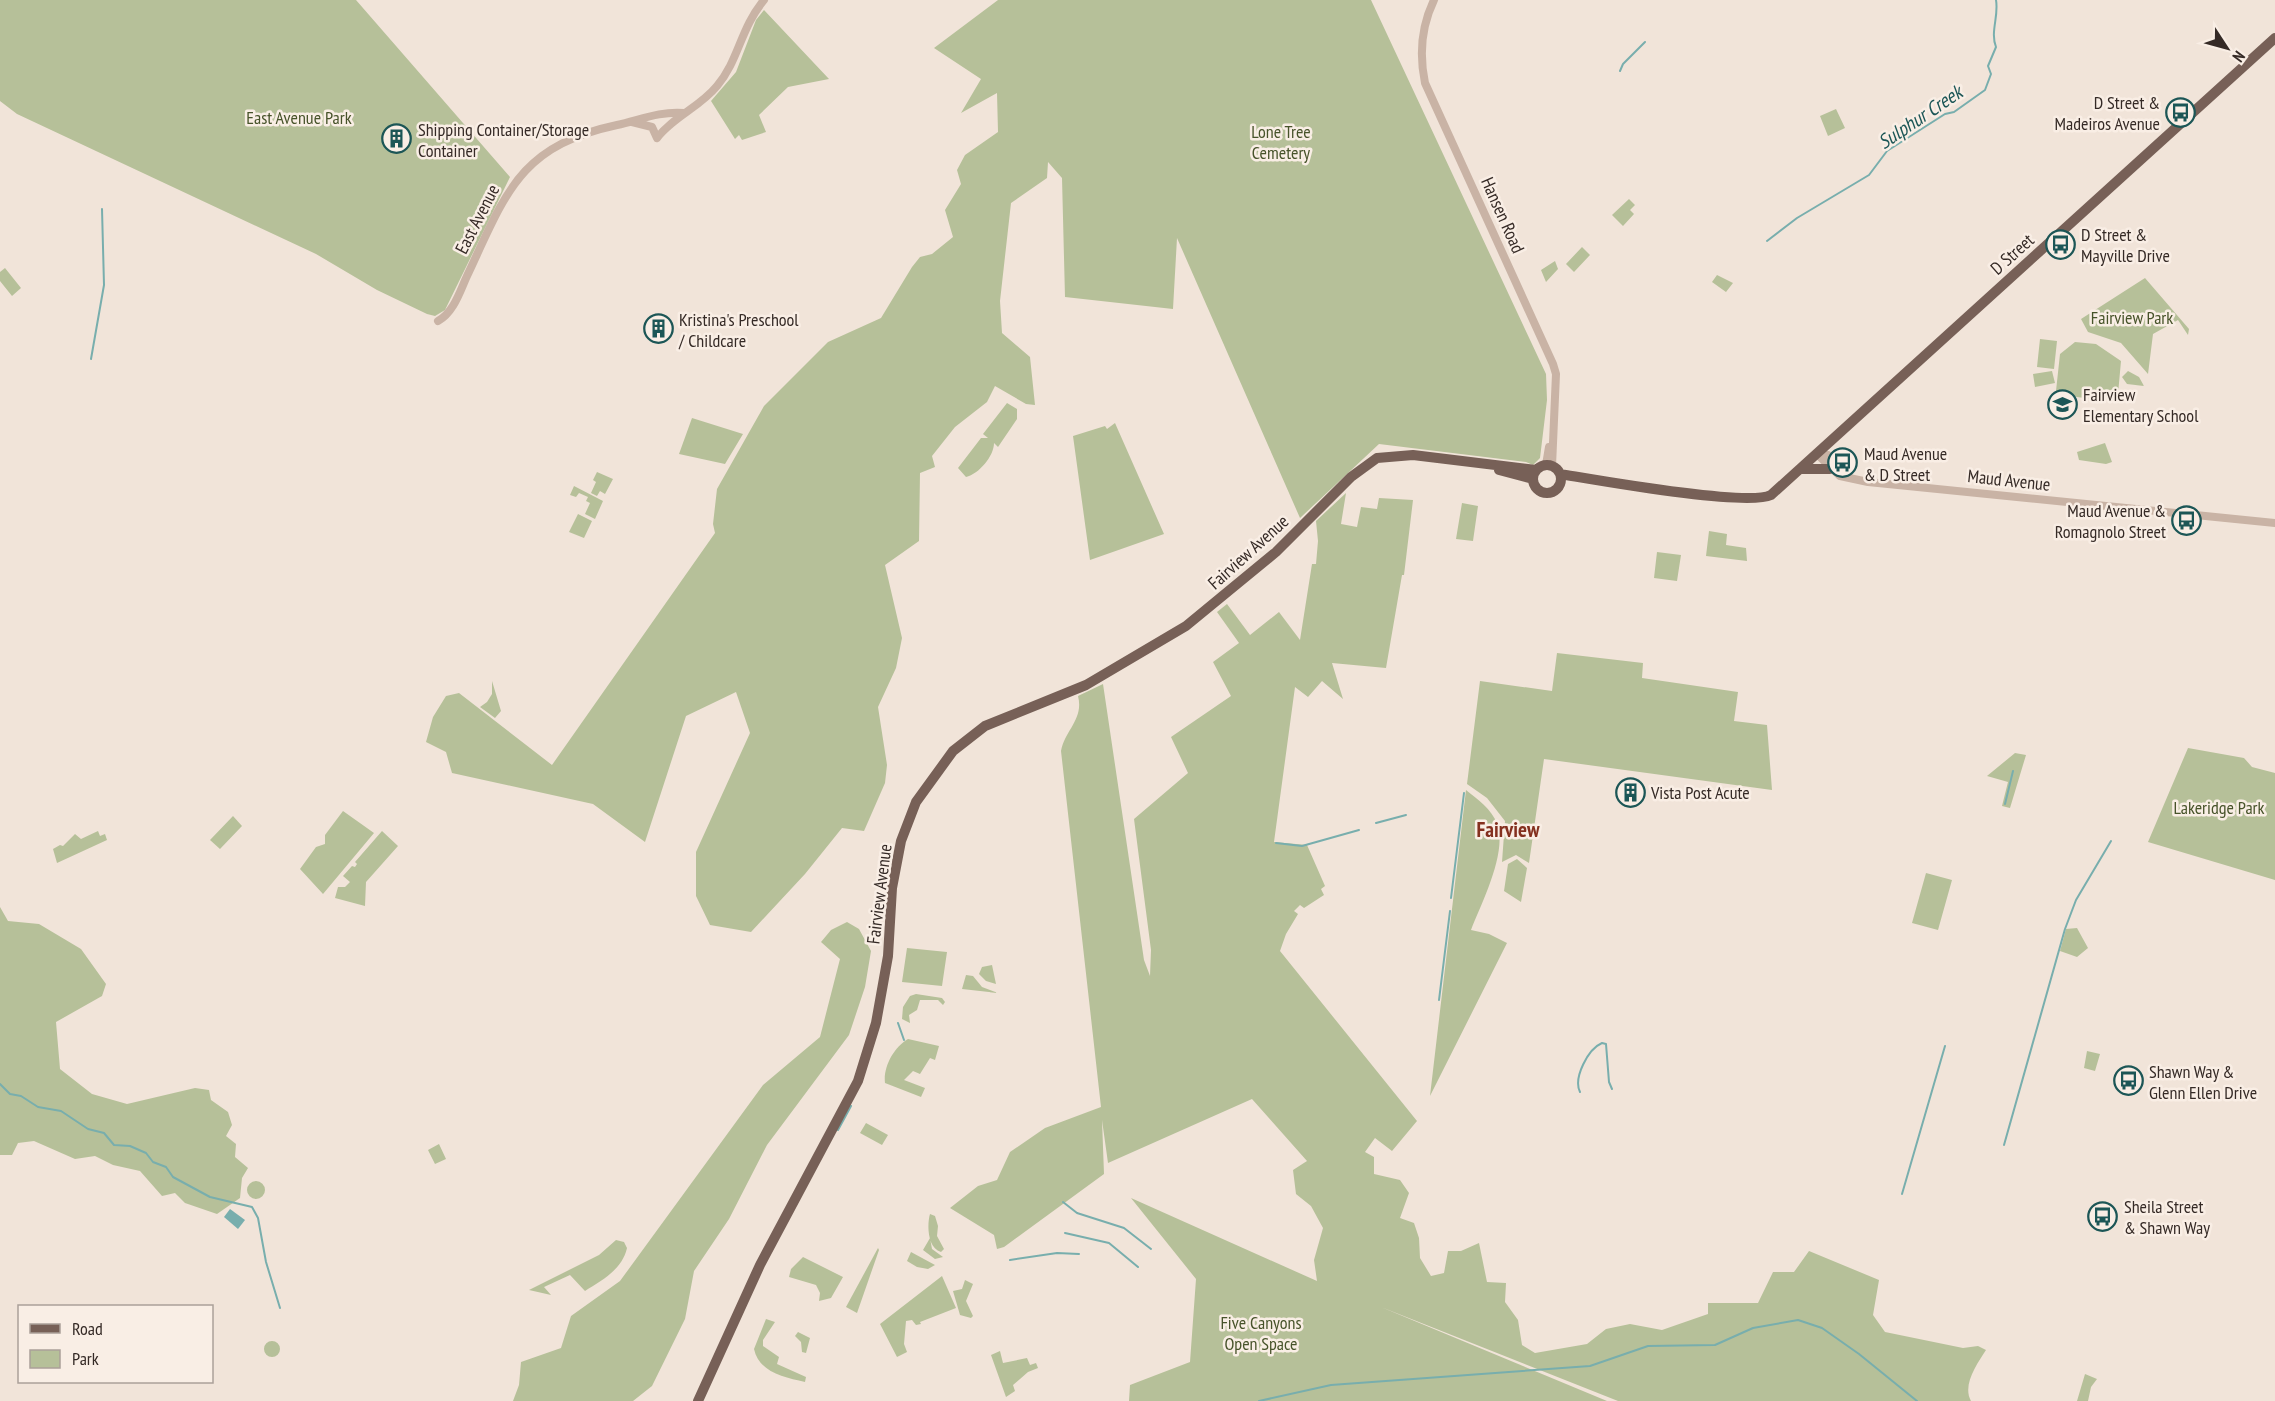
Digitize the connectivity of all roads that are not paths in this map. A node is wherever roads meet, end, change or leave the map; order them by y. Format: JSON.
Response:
{"nodes":[{"id":1,"x":764,"y":0,"type":"edge"},
{"id":2,"x":1434,"y":0,"type":"edge"},
{"id":3,"x":2275,"y":38,"type":"edge"},
{"id":4,"x":684,"y":113,"type":"junction"},
{"id":5,"x":629,"y":122,"type":"junction"},
{"id":6,"x":438,"y":321,"type":"dead end"},
{"id":7,"x":1817,"y":454,"type":"junction"},
{"id":8,"x":1800,"y":469,"type":"junction"},
{"id":9,"x":1830,"y":469,"type":"junction"},
{"id":10,"x":1541,"y":470,"type":"junction"},
{"id":11,"x":1849,"y":476,"type":"junction"},
{"id":12,"x":1560,"y":478,"type":"junction"},
{"id":13,"x":2275,"y":523,"type":"edge"},
{"id":14,"x":698,"y":1401,"type":"edge"}],
"edges":[{"from":1,"to":4,"type":"street"},
{"from":2,"to":10,"type":"street","name":"Hansen Road"},
{"from":3,"to":7,"type":"main road","name":"D Street"},
{"from":4,"to":5,"type":"street","name":"East Avenue"},
{"from":4,"to":5,"type":"street"},
{"from":5,"to":6,"type":"street","name":"East Avenue"},
{"from":7,"to":8,"type":"main road","name":"D Street"},
{"from":7,"to":9,"type":"street","name":"Maud Avenue"},
{"from":7,"to":11,"type":"street"},
{"from":8,"to":9,"type":"main road"},
{"from":8,"to":12,"type":"main road","name":"D Street"},
{"from":9,"to":11,"type":"street","name":"Maud Avenue"},
{"from":10,"to":12,"type":"main road"},
{"from":10,"to":12,"type":"main road"},
{"from":10,"to":14,"type":"main road","name":"Fairview Avenue"},
{"from":11,"to":13,"type":"street","name":"Maud Avenue"}]}
